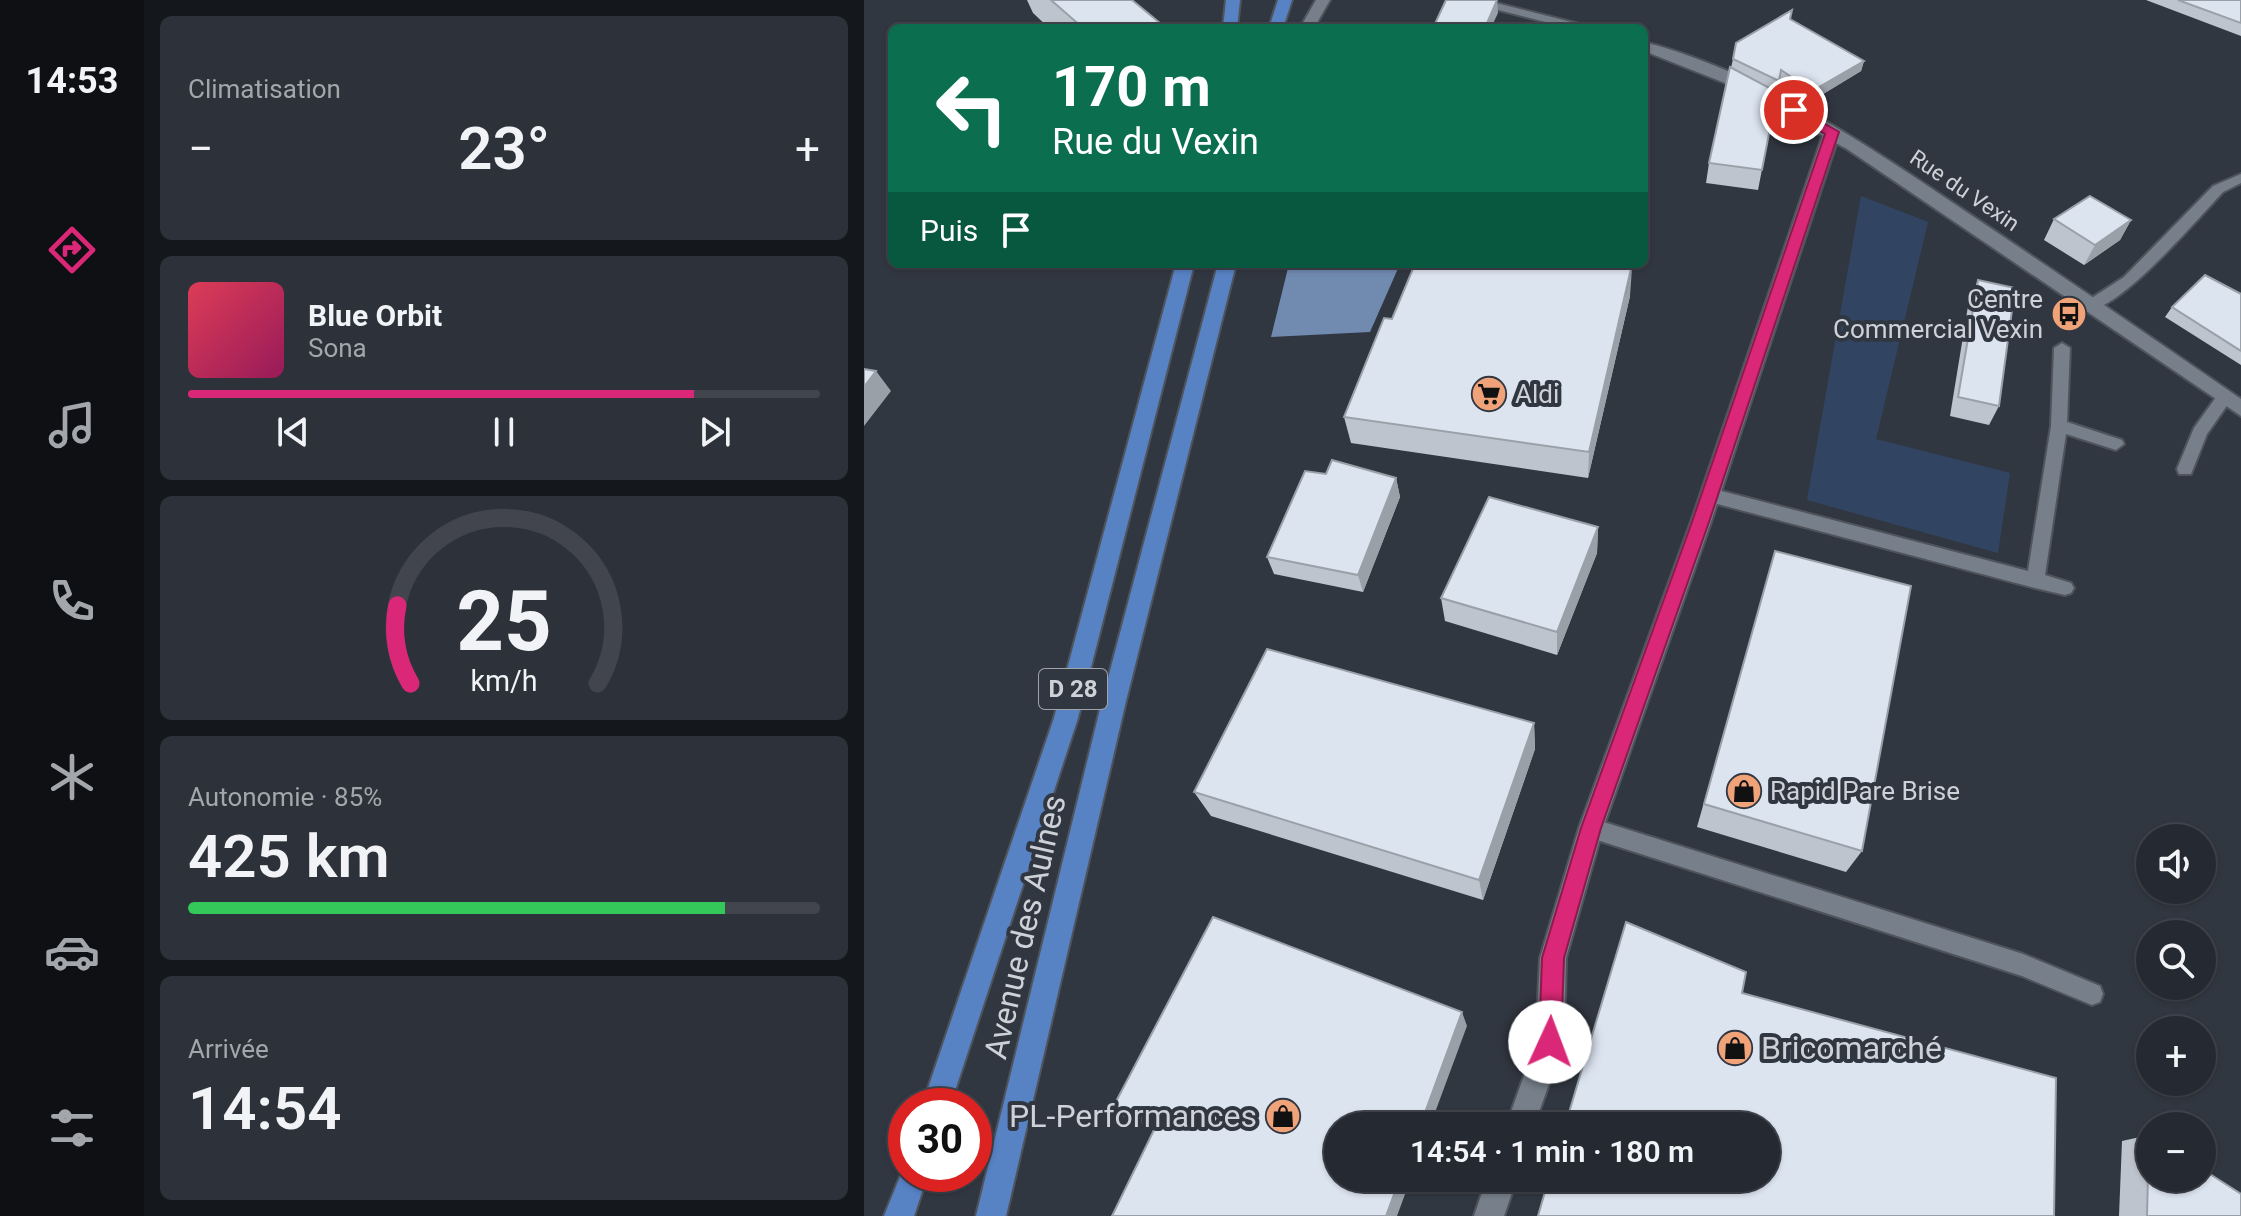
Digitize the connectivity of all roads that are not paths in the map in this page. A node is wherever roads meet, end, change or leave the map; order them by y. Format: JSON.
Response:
{"nodes":[{"id":1,"x":1233,"y":0,"type":"edge"},
{"id":2,"x":1285,"y":0,"type":"edge"},
{"id":3,"x":1323,"y":0,"type":"edge"},
{"id":4,"x":1466,"y":0,"type":"edge"},
{"id":5,"x":1230,"y":24,"type":"edge"},
{"id":6,"x":1277,"y":24,"type":"edge"},
{"id":7,"x":1309,"y":24,"type":"edge"},
{"id":8,"x":1571,"y":24,"type":"edge"},
{"id":9,"x":1648,"y":48,"type":"edge"},
{"id":10,"x":1832,"y":132,"type":"junction"},
{"id":11,"x":2241,"y":178,"type":"edge"},
{"id":12,"x":1184,"y":268,"type":"edge"},
{"id":13,"x":1226,"y":268,"type":"edge"},
{"id":14,"x":2092,"y":305,"type":"junction"},
{"id":15,"x":2062,"y":348,"type":"dead end"},
{"id":16,"x":2225,"y":397,"type":"junction"},
{"id":17,"x":2241,"y":409,"type":"edge"},
{"id":18,"x":2059,"y":426,"type":"junction"},
{"id":19,"x":2116,"y":444,"type":"dead end"},
{"id":20,"x":2185,"y":469,"type":"dead end"},
{"id":21,"x":1710,"y":495,"type":"junction"},
{"id":22,"x":2035,"y":581,"type":"junction"},
{"id":23,"x":2065,"y":588,"type":"dead end"},
{"id":24,"x":1591,"y":828,"type":"junction"},
{"id":25,"x":2092,"y":994,"type":"dead end"},
{"id":26,"x":942,"y":1088,"type":"edge"},
{"id":27,"x":1525,"y":1112,"type":"edge"},
{"id":28,"x":907,"y":1192,"type":"edge"},
{"id":29,"x":1497,"y":1192,"type":"edge"},
{"id":30,"x":899,"y":1216,"type":"edge"},
{"id":31,"x":991,"y":1216,"type":"edge"},
{"id":32,"x":1489,"y":1216,"type":"edge"}],
"edges":[{"from":1,"to":5,"type":"main road"},
{"from":2,"to":6,"type":"main road"},
{"from":3,"to":7,"type":"street"},
{"from":4,"to":8,"type":"street"},
{"from":9,"to":10,"type":"street","name":"Rue du Vexin"},
{"from":10,"to":14,"type":"street","name":"Rue du Vexin"},
{"from":10,"to":21,"type":"street"},
{"from":11,"to":14,"type":"lane"},
{"from":12,"to":26,"type":"main road","number":"D 28"},
{"from":13,"to":31,"type":"main road","name":"Avenue des Aulnes","number":"D 28"},
{"from":14,"to":16,"type":"street","name":"Rue du Vexin"},
{"from":15,"to":18,"type":"lane"},
{"from":16,"to":17,"type":"street","name":"Rue du Vexin"},
{"from":16,"to":20,"type":"lane"},
{"from":18,"to":19,"type":"lane"},
{"from":18,"to":22,"type":"lane"},
{"from":21,"to":22,"type":"lane"},
{"from":21,"to":24,"type":"street"},
{"from":22,"to":23,"type":"lane"},
{"from":24,"to":25,"type":"lane"},
{"from":24,"to":27,"type":"street"},
{"from":28,"to":30,"type":"main road"},
{"from":29,"to":32,"type":"street"}]}
